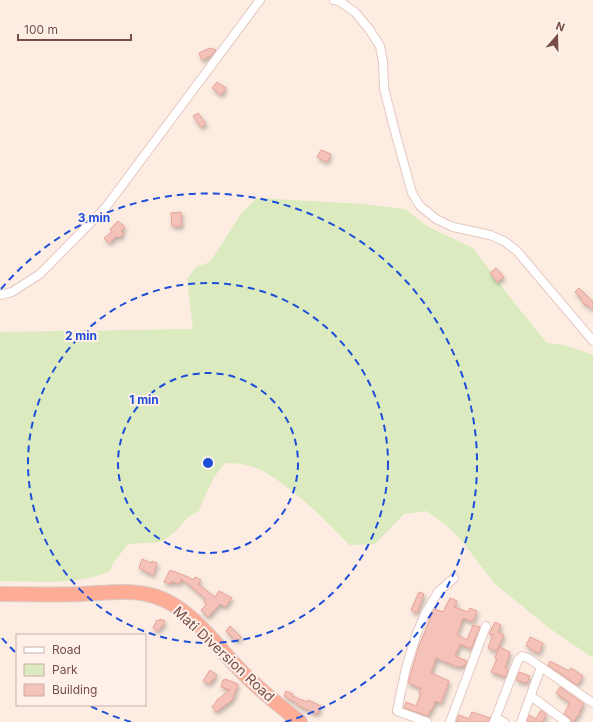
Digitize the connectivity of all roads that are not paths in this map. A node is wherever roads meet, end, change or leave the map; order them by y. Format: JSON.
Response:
{"nodes":[{"id":1,"x":268,"y":0,"type":"edge"},
{"id":2,"x":334,"y":0,"type":"edge"},
{"id":3,"x":260,"y":1,"type":"edge"},
{"id":4,"x":0,"y":295,"type":"edge"},
{"id":5,"x":593,"y":341,"type":"edge"},
{"id":6,"x":454,"y":578,"type":"dead end"},
{"id":7,"x":0,"y":594,"type":"edge"},
{"id":8,"x":486,"y":626,"type":"dead end"},
{"id":9,"x":541,"y":667,"type":"junction"},
{"id":10,"x":531,"y":696,"type":"junction"},
{"id":11,"x":593,"y":703,"type":"edge"},
{"id":12,"x":495,"y":720,"type":"edge"},
{"id":13,"x":300,"y":722,"type":"edge"},
{"id":14,"x":428,"y":722,"type":"edge"},
{"id":15,"x":450,"y":722,"type":"edge"},
{"id":16,"x":504,"y":722,"type":"edge"},
{"id":17,"x":521,"y":722,"type":"edge"},
{"id":18,"x":566,"y":722,"type":"edge"}],
"edges":[{"from":1,"to":3,"type":"street"},
{"from":2,"to":5,"type":"street"},
{"from":3,"to":4,"type":"street"},
{"from":6,"to":14,"type":"street"},
{"from":7,"to":13,"type":"highway","name":"Mati Diversion Road"},
{"from":8,"to":15,"type":"street"},
{"from":9,"to":10,"type":"street"},
{"from":9,"to":11,"type":"street"},
{"from":9,"to":12,"type":"street"},
{"from":10,"to":17,"type":"street"},
{"from":10,"to":18,"type":"street"},
{"from":12,"to":16,"type":"street"}]}
